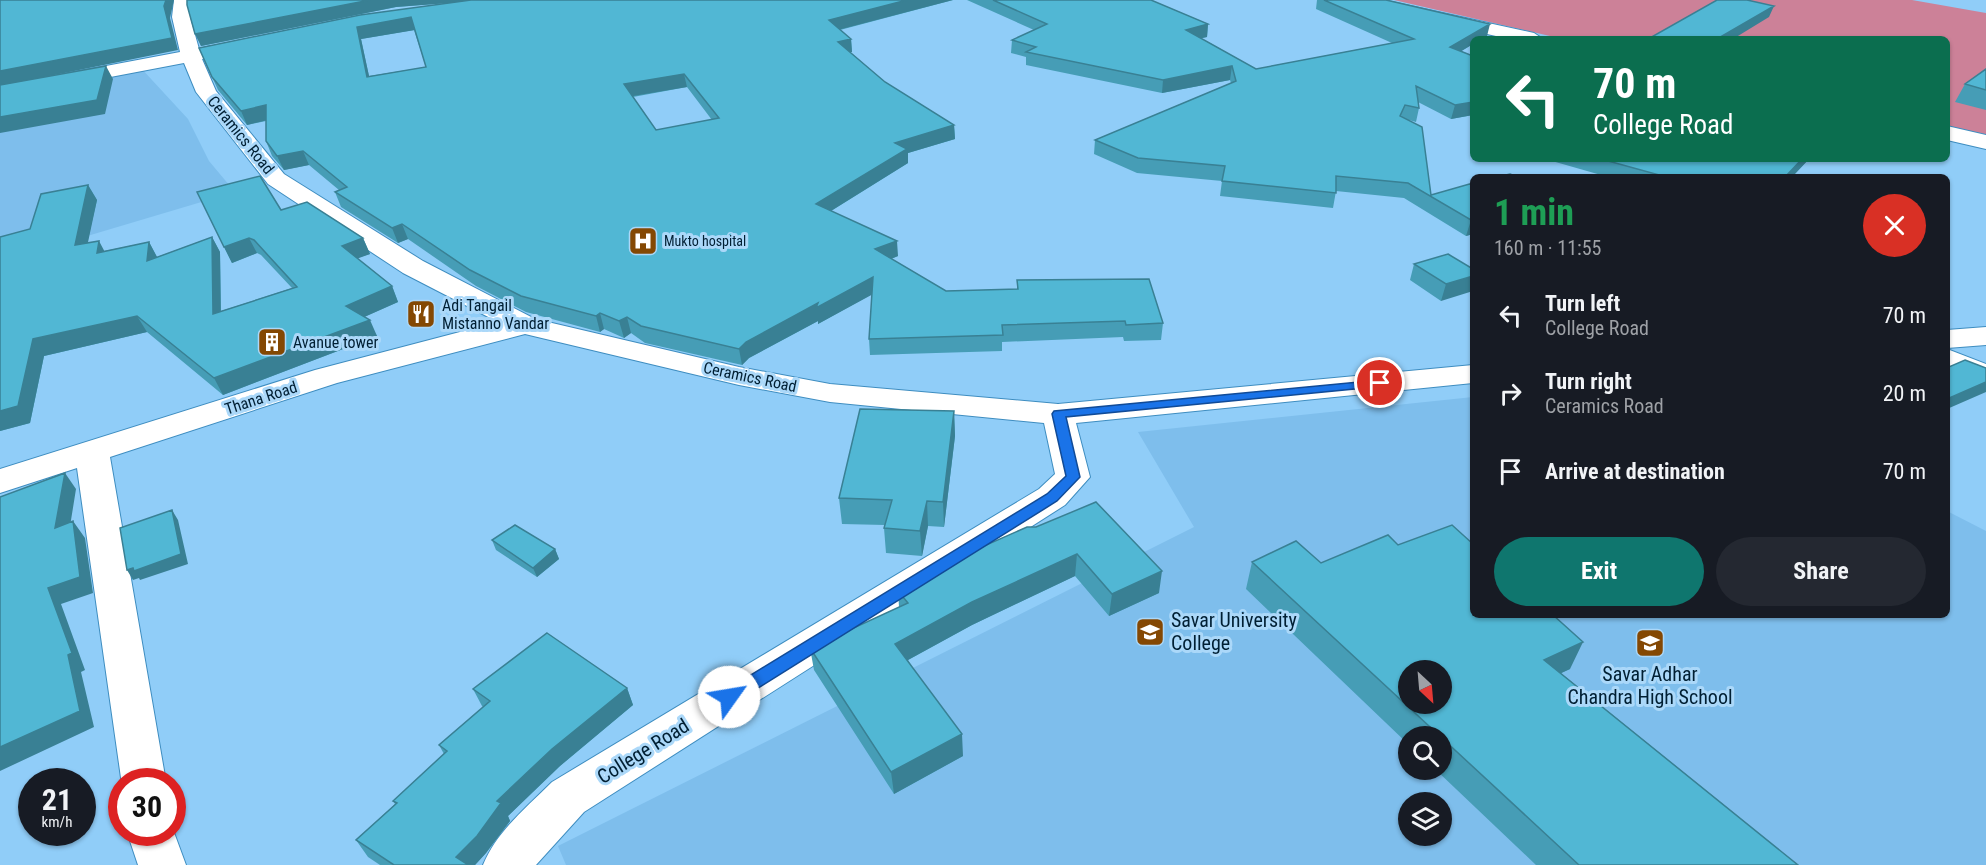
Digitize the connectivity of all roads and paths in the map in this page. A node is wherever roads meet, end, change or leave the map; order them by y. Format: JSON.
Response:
{"nodes":[{"id":1,"x":183,"y":0,"type":"edge"},
{"id":2,"x":1360,"y":0,"type":"edge"},
{"id":3,"x":1521,"y":36,"type":"edge"},
{"id":4,"x":226,"y":49,"type":"edge"},
{"id":5,"x":191,"y":56,"type":"junction"},
{"id":6,"x":0,"y":92,"type":"edge"},
{"id":7,"x":1950,"y":134,"type":"edge"},
{"id":8,"x":1986,"y":142,"type":"edge"},
{"id":9,"x":525,"y":325,"type":"junction"},
{"id":10,"x":1986,"y":336,"type":"edge"},
{"id":11,"x":1950,"y":339,"type":"edge"},
{"id":12,"x":1950,"y":359,"type":"edge"},
{"id":13,"x":1470,"y":374,"type":"edge"},
{"id":14,"x":1986,"y":376,"type":"edge"},
{"id":15,"x":1058,"y":414,"type":"junction"},
{"id":16,"x":92,"y":452,"type":"junction"},
{"id":17,"x":0,"y":481,"type":"edge"},
{"id":18,"x":141,"y":768,"type":"edge"},
{"id":19,"x":156,"y":846,"type":"edge"},
{"id":20,"x":162,"y":865,"type":"edge"},
{"id":21,"x":507,"y":865,"type":"edge"}],
"edges":[{"from":1,"to":5,"type":"street","name":"Ceramics Road"},
{"from":2,"to":3,"type":"street"},
{"from":4,"to":5,"type":"street"},
{"from":5,"to":6,"type":"street"},
{"from":5,"to":9,"type":"street","name":"Ceramics Road"},
{"from":7,"to":8,"type":"street"},
{"from":9,"to":15,"type":"street","name":"Ceramics Road"},
{"from":9,"to":16,"type":"street","name":"Thana Road"},
{"from":10,"to":11,"type":"street"},
{"from":12,"to":14,"type":"street"},
{"from":13,"to":15,"type":"street","name":"Ceramics Road"},
{"from":15,"to":21,"type":"street","name":"College Road"},
{"from":16,"to":17,"type":"street","name":"Thana Road"},
{"from":16,"to":18,"type":"street"},
{"from":19,"to":20,"type":"street"}]}
